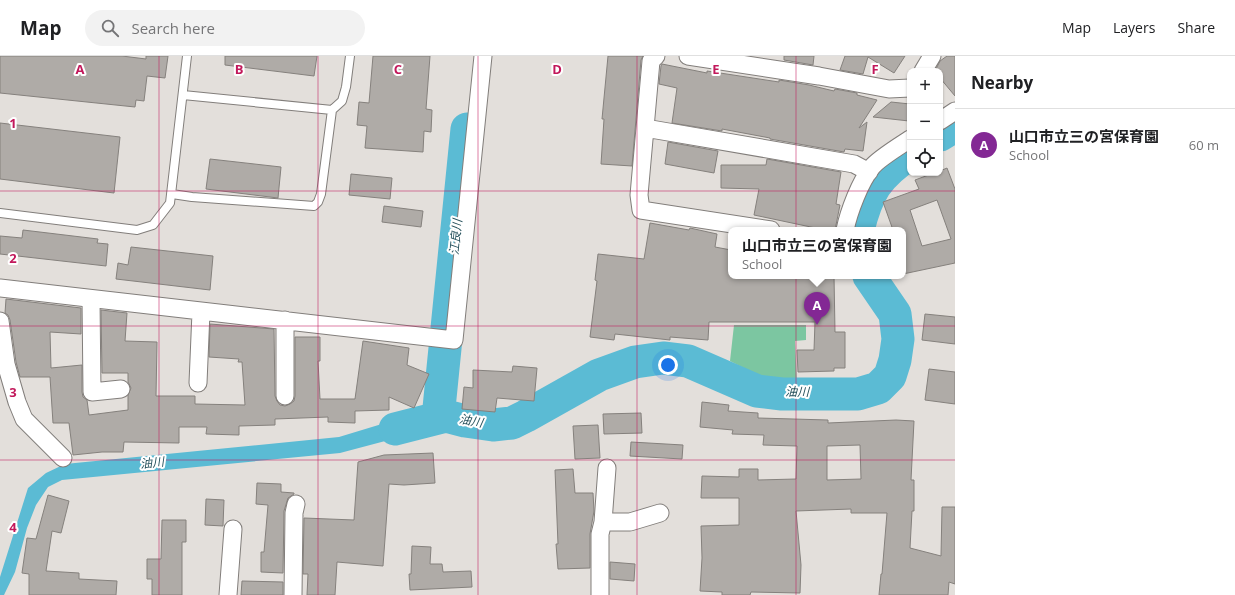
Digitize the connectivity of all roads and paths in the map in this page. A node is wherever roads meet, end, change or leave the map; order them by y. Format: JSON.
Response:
{"nodes":[{"id":1,"x":187,"y":56,"type":"edge"},
{"id":2,"x":350,"y":56,"type":"edge"},
{"id":3,"x":483,"y":56,"type":"edge"},
{"id":4,"x":656,"y":56,"type":"edge"},
{"id":5,"x":688,"y":56,"type":"edge"},
{"id":6,"x":932,"y":56,"type":"edge"},
{"id":7,"x":925,"y":68,"type":"edge"},
{"id":8,"x":907,"y":88,"type":"edge"},
{"id":9,"x":183,"y":95,"type":"junction"},
{"id":10,"x":332,"y":110,"type":"junction"},
{"id":11,"x":645,"y":128,"type":"junction"},
{"id":12,"x":909,"y":140,"type":"edge"},
{"id":13,"x":869,"y":172,"type":"junction"},
{"id":14,"x":172,"y":194,"type":"junction"},
{"id":15,"x":0,"y":213,"type":"edge"},
{"id":16,"x":752,"y":227,"type":"edge"},
{"id":17,"x":846,"y":227,"type":"edge"},
{"id":18,"x":0,"y":288,"type":"edge"},
{"id":19,"x":91,"y":299,"type":"junction"},
{"id":20,"x":201,"y":312,"type":"junction"},
{"id":21,"x":285,"y":320,"type":"junction"},
{"id":22,"x":0,"y":321,"type":"edge"},
{"id":23,"x":198,"y":383,"type":"dead end"},
{"id":24,"x":121,"y":388,"type":"dead end"},
{"id":25,"x":285,"y":396,"type":"dead end"},
{"id":26,"x":63,"y":458,"type":"dead end"},
{"id":27,"x":608,"y":468,"type":"dead end"},
{"id":28,"x":296,"y":504,"type":"dead end"},
{"id":29,"x":660,"y":513,"type":"dead end"},
{"id":30,"x":603,"y":522,"type":"junction"},
{"id":31,"x":233,"y":529,"type":"dead end"},
{"id":32,"x":228,"y":595,"type":"edge"},
{"id":33,"x":293,"y":595,"type":"edge"},
{"id":34,"x":600,"y":595,"type":"edge"}],
"edges":[{"from":1,"to":9,"type":"lane"},
{"from":2,"to":10,"type":"lane"},
{"from":3,"to":21,"type":"street"},
{"from":4,"to":11,"type":"street"},
{"from":5,"to":8,"type":"street"},
{"from":6,"to":7,"type":"street"},
{"from":9,"to":10,"type":"lane"},
{"from":9,"to":14,"type":"lane"},
{"from":10,"to":14,"type":"lane"},
{"from":11,"to":13,"type":"street"},
{"from":11,"to":16,"type":"street"},
{"from":12,"to":13,"type":"street"},
{"from":13,"to":17,"type":"street"},
{"from":14,"to":15,"type":"lane"},
{"from":18,"to":19,"type":"street"},
{"from":19,"to":20,"type":"street"},
{"from":19,"to":24,"type":"street"},
{"from":20,"to":21,"type":"street"},
{"from":20,"to":23,"type":"street"},
{"from":21,"to":25,"type":"street"},
{"from":22,"to":26,"type":"street"},
{"from":27,"to":30,"type":"street"},
{"from":28,"to":33,"type":"street"},
{"from":29,"to":30,"type":"street"},
{"from":30,"to":34,"type":"street"},
{"from":31,"to":32,"type":"street"}]}
